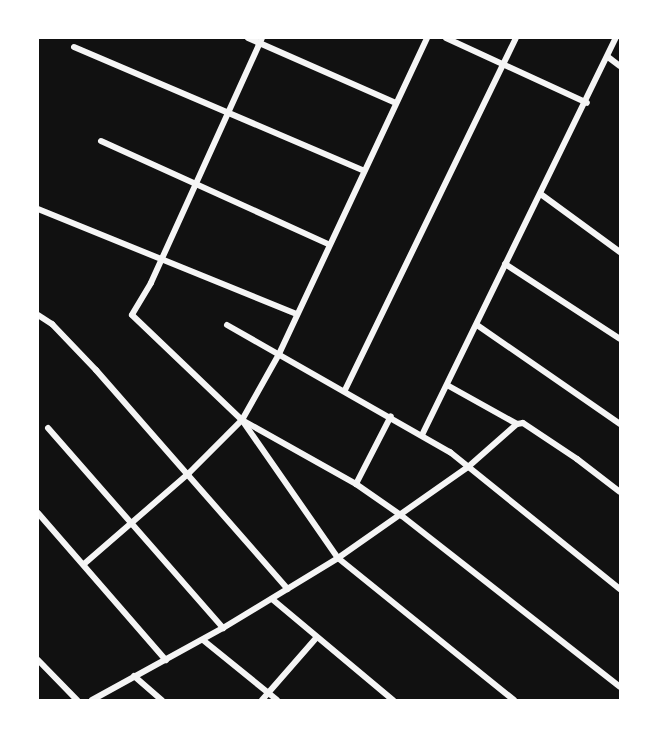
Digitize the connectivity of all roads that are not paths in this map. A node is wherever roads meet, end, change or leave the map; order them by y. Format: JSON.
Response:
{"nodes":[{"id":1,"x":248,"y":38,"type":"edge"},
{"id":2,"x":427,"y":38,"type":"edge"},
{"id":3,"x":446,"y":38,"type":"edge"},
{"id":4,"x":516,"y":38,"type":"edge"},
{"id":5,"x":616,"y":38,"type":"edge"},
{"id":6,"x":261,"y":40,"type":"edge"},
{"id":7,"x":74,"y":47,"type":"dead end"},
{"id":8,"x":608,"y":57,"type":"junction"},
{"id":9,"x":503,"y":64,"type":"junction"},
{"id":10,"x":621,"y":66,"type":"edge"},
{"id":11,"x":394,"y":102,"type":"junction"},
{"id":12,"x":587,"y":103,"type":"junction"},
{"id":13,"x":230,"y":113,"type":"junction"},
{"id":14,"x":101,"y":141,"type":"dead end"},
{"id":15,"x":363,"y":170,"type":"junction"},
{"id":16,"x":194,"y":183,"type":"junction"},
{"id":17,"x":542,"y":195,"type":"junction"},
{"id":18,"x":38,"y":209,"type":"edge"},
{"id":19,"x":328,"y":244,"type":"junction"},
{"id":20,"x":621,"y":252,"type":"edge"},
{"id":21,"x":162,"y":258,"type":"junction"},
{"id":22,"x":505,"y":264,"type":"junction"},
{"id":23,"x":297,"y":314,"type":"junction"},
{"id":24,"x":38,"y":315,"type":"edge"},
{"id":25,"x":227,"y":325,"type":"dead end"},
{"id":26,"x":477,"y":325,"type":"junction"},
{"id":27,"x":621,"y":339,"type":"edge"},
{"id":28,"x":279,"y":354,"type":"junction"},
{"id":29,"x":447,"y":385,"type":"junction"},
{"id":30,"x":345,"y":390,"type":"junction"},
{"id":31,"x":391,"y":416,"type":"junction"},
{"id":32,"x":242,"y":420,"type":"junction"},
{"id":33,"x":517,"y":424,"type":"junction"},
{"id":34,"x":621,"y":424,"type":"edge"},
{"id":35,"x":48,"y":428,"type":"dead end"},
{"id":36,"x":422,"y":435,"type":"junction"},
{"id":37,"x":468,"y":467,"type":"junction"},
{"id":38,"x":189,"y":473,"type":"junction"},
{"id":39,"x":356,"y":484,"type":"junction"},
{"id":40,"x":621,"y":492,"type":"edge"},
{"id":41,"x":38,"y":513,"type":"edge"},
{"id":42,"x":402,"y":516,"type":"junction"},
{"id":43,"x":133,"y":523,"type":"junction"},
{"id":44,"x":338,"y":558,"type":"junction"},
{"id":45,"x":84,"y":564,"type":"junction"},
{"id":46,"x":288,"y":589,"type":"junction"},
{"id":47,"x":621,"y":589,"type":"edge"},
{"id":48,"x":272,"y":599,"type":"junction"},
{"id":49,"x":223,"y":628,"type":"junction"},
{"id":50,"x":316,"y":638,"type":"junction"},
{"id":51,"x":203,"y":640,"type":"junction"},
{"id":52,"x":38,"y":660,"type":"edge"},
{"id":53,"x":166,"y":660,"type":"junction"},
{"id":54,"x":134,"y":676,"type":"junction"},
{"id":55,"x":621,"y":687,"type":"edge"},
{"id":56,"x":268,"y":693,"type":"junction"},
{"id":57,"x":77,"y":700,"type":"edge"},
{"id":58,"x":92,"y":700,"type":"edge"},
{"id":59,"x":162,"y":700,"type":"edge"},
{"id":60,"x":262,"y":700,"type":"edge"},
{"id":61,"x":277,"y":700,"type":"edge"},
{"id":62,"x":393,"y":700,"type":"edge"},
{"id":63,"x":514,"y":700,"type":"edge"}],
"edges":[{"from":1,"to":6,"type":"street"},
{"from":2,"to":11,"type":"street"},
{"from":3,"to":9,"type":"street"},
{"from":4,"to":9,"type":"street"},
{"from":5,"to":8,"type":"street"},
{"from":6,"to":11,"type":"street"},
{"from":6,"to":13,"type":"street"},
{"from":7,"to":13,"type":"street"},
{"from":8,"to":10,"type":"street"},
{"from":8,"to":12,"type":"street"},
{"from":9,"to":12,"type":"street"},
{"from":9,"to":30,"type":"street"},
{"from":11,"to":15,"type":"street"},
{"from":12,"to":17,"type":"street"},
{"from":13,"to":15,"type":"street"},
{"from":13,"to":16,"type":"street"},
{"from":14,"to":16,"type":"street"},
{"from":15,"to":19,"type":"street"},
{"from":16,"to":19,"type":"street"},
{"from":16,"to":21,"type":"street"},
{"from":17,"to":20,"type":"street"},
{"from":17,"to":22,"type":"street"},
{"from":18,"to":21,"type":"street"},
{"from":19,"to":23,"type":"street"},
{"from":21,"to":23,"type":"street"},
{"from":21,"to":32,"type":"street"},
{"from":22,"to":26,"type":"street"},
{"from":22,"to":27,"type":"street"},
{"from":23,"to":28,"type":"street"},
{"from":24,"to":38,"type":"street"},
{"from":25,"to":28,"type":"street"},
{"from":26,"to":29,"type":"street"},
{"from":26,"to":34,"type":"street"},
{"from":28,"to":30,"type":"street"},
{"from":28,"to":32,"type":"street"},
{"from":29,"to":33,"type":"street"},
{"from":29,"to":36,"type":"street"},
{"from":30,"to":31,"type":"street"},
{"from":31,"to":36,"type":"street"},
{"from":31,"to":39,"type":"street"},
{"from":32,"to":38,"type":"street"},
{"from":32,"to":39,"type":"street"},
{"from":32,"to":44,"type":"street"},
{"from":33,"to":37,"type":"street"},
{"from":33,"to":40,"type":"street"},
{"from":35,"to":43,"type":"street"},
{"from":36,"to":37,"type":"street"},
{"from":37,"to":42,"type":"street"},
{"from":37,"to":47,"type":"street"},
{"from":38,"to":43,"type":"street"},
{"from":38,"to":46,"type":"street"},
{"from":39,"to":42,"type":"street"},
{"from":41,"to":45,"type":"street"},
{"from":42,"to":44,"type":"street"},
{"from":42,"to":55,"type":"street"},
{"from":43,"to":45,"type":"street"},
{"from":43,"to":49,"type":"street"},
{"from":44,"to":46,"type":"street"},
{"from":44,"to":63,"type":"street"},
{"from":45,"to":53,"type":"street"},
{"from":46,"to":48,"type":"street"},
{"from":48,"to":49,"type":"street"},
{"from":48,"to":50,"type":"street"},
{"from":49,"to":51,"type":"street"},
{"from":50,"to":56,"type":"street"},
{"from":50,"to":62,"type":"street"},
{"from":51,"to":53,"type":"street"},
{"from":51,"to":56,"type":"street"},
{"from":52,"to":57,"type":"street"},
{"from":53,"to":54,"type":"street"},
{"from":54,"to":58,"type":"street"},
{"from":54,"to":59,"type":"street"},
{"from":56,"to":60,"type":"street"},
{"from":56,"to":61,"type":"street"}]}
